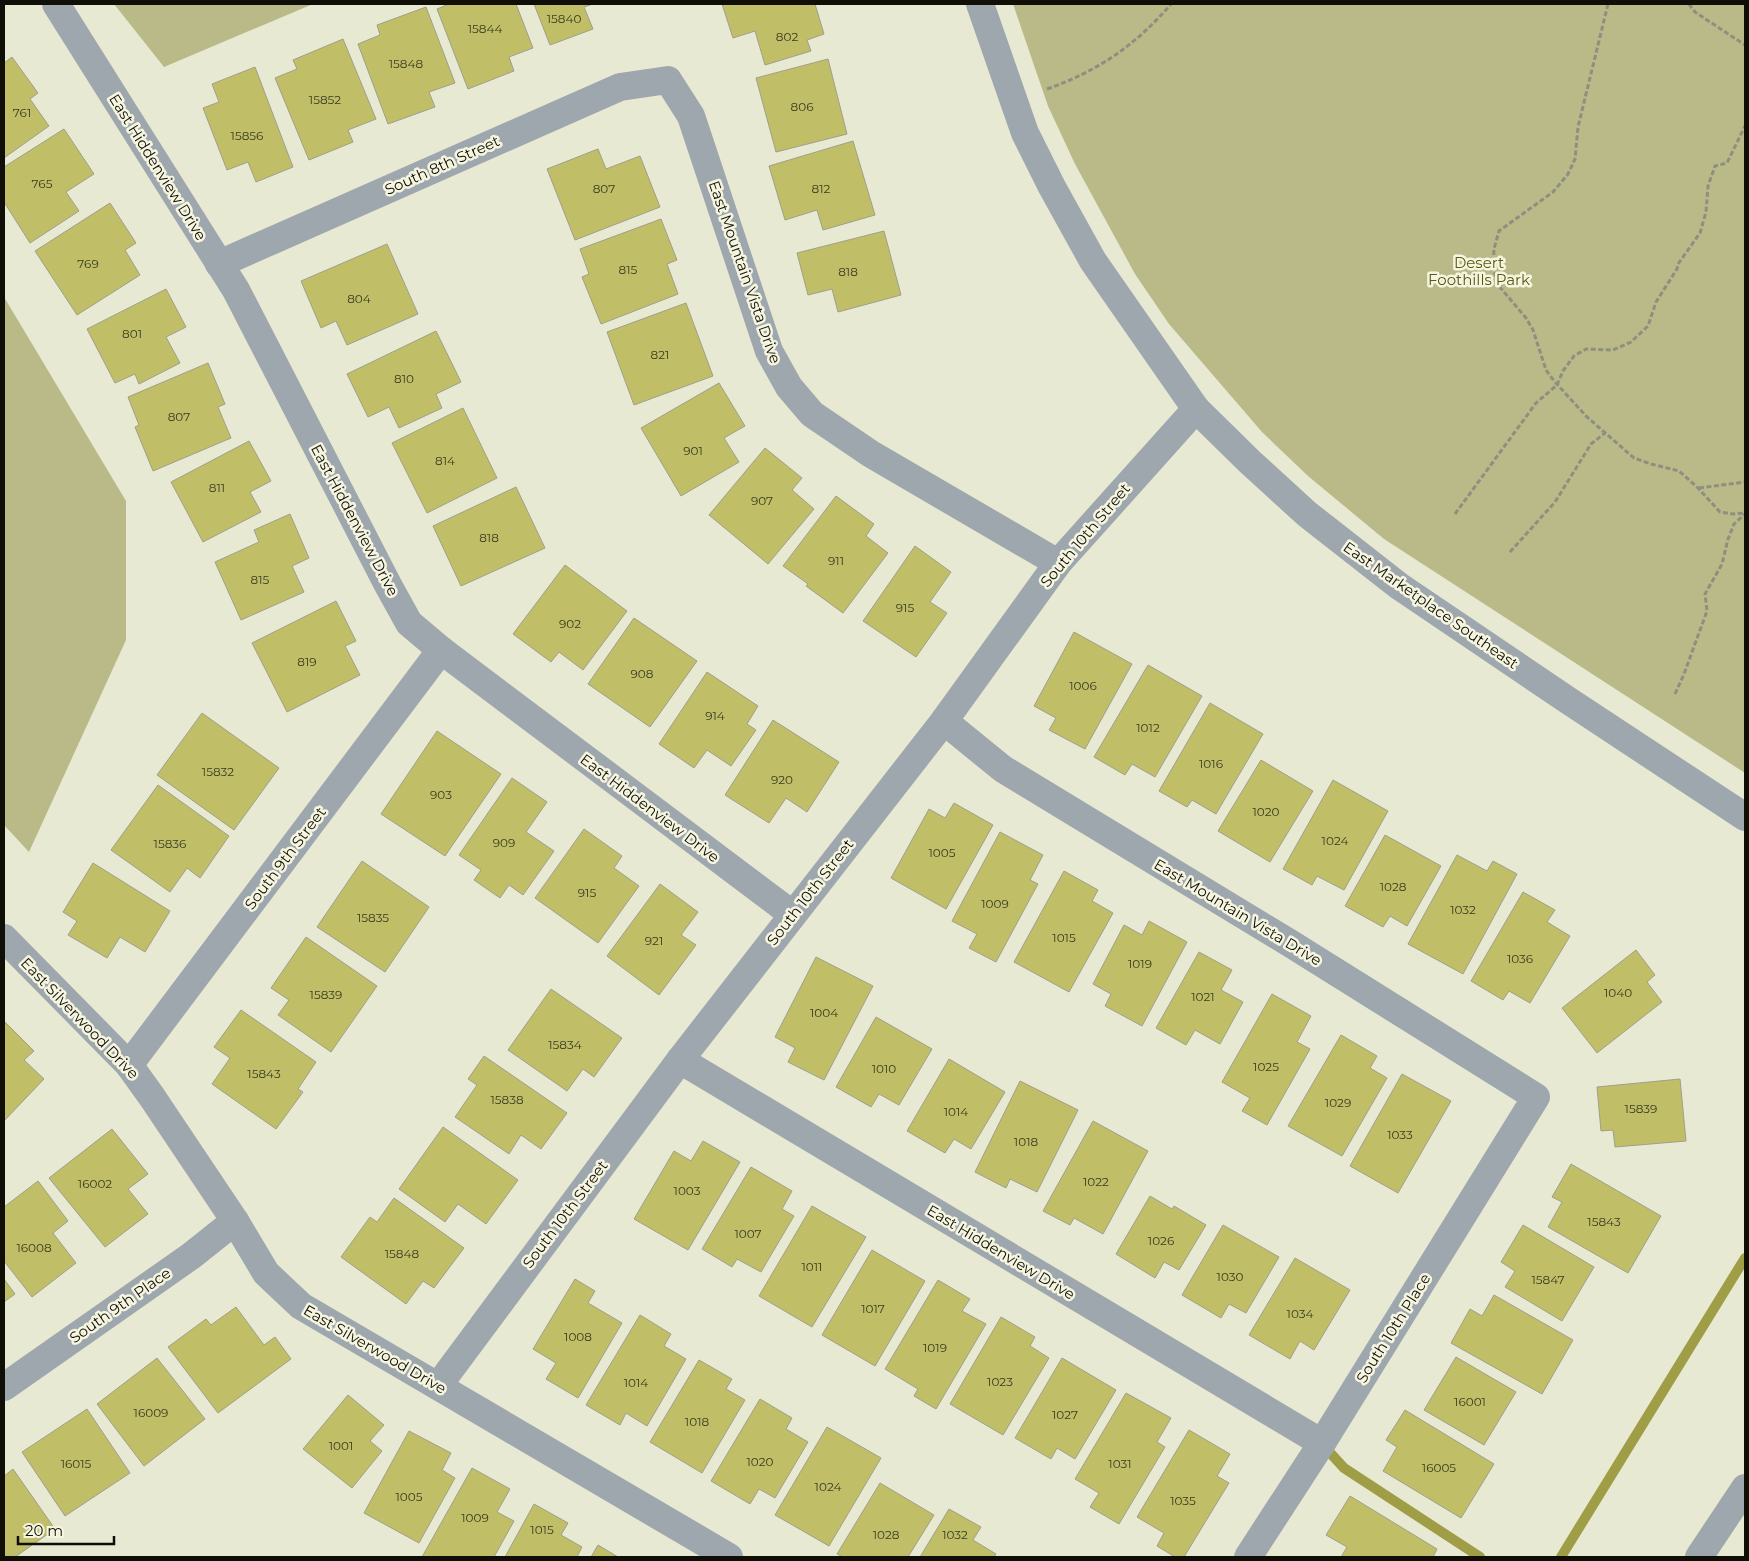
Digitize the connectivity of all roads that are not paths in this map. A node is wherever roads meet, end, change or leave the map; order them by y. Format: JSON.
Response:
{"nodes":[{"id":1,"x":56,"y":4,"type":"edge"},
{"id":2,"x":980,"y":4,"type":"edge"},
{"id":3,"x":668,"y":80,"type":"joint"},
{"id":4,"x":219,"y":264,"type":"junction"},
{"id":5,"x":1196,"y":409,"type":"junction"},
{"id":6,"x":1058,"y":563,"type":"junction"},
{"id":7,"x":441,"y":650,"type":"junction"},
{"id":8,"x":944,"y":721,"type":"junction"},
{"id":9,"x":1745,"y":817,"type":"edge"},
{"id":10,"x":792,"y":914,"type":"junction"},
{"id":11,"x":4,"y":938,"type":"edge"},
{"id":12,"x":680,"y":1060,"type":"junction"},
{"id":13,"x":129,"y":1065,"type":"junction"},
{"id":14,"x":1536,"y":1097,"type":"joint"},
{"id":15,"x":235,"y":1221,"type":"junction"},
{"id":16,"x":438,"y":1386,"type":"junction"},
{"id":17,"x":4,"y":1387,"type":"edge"},
{"id":18,"x":1322,"y":1443,"type":"junction"},
{"id":19,"x":1745,"y":1488,"type":"edge"},
{"id":20,"x":729,"y":1557,"type":"edge"},
{"id":21,"x":1248,"y":1557,"type":"edge"},
{"id":22,"x":1699,"y":1557,"type":"edge"}],
"edges":[{"from":1,"to":4,"type":"street","name":"East Hiddenview Drive"},
{"from":2,"to":5,"type":"street","name":"East Marketplace Southeast"},
{"from":3,"to":4,"type":"street","name":"South 8th Street"},
{"from":3,"to":6,"type":"street","name":"East Mountain Vista Drive"},
{"from":4,"to":7,"type":"street","name":"East Hiddenview Drive"},
{"from":5,"to":6,"type":"street","name":"South 10th Street"},
{"from":5,"to":9,"type":"street","name":"East Marketplace Southeast"},
{"from":6,"to":8,"type":"street","name":"South 10th Street"},
{"from":7,"to":10,"type":"street","name":"East Hiddenview Drive"},
{"from":7,"to":13,"type":"street","name":"South 9th Street"},
{"from":8,"to":10,"type":"street","name":"South 10th Street"},
{"from":8,"to":14,"type":"street","name":"East Mountain Vista Drive"},
{"from":10,"to":12,"type":"street","name":"South 10th Street"},
{"from":11,"to":13,"type":"street","name":"East Silverwood Drive"},
{"from":12,"to":16,"type":"street","name":"South 10th Street"},
{"from":12,"to":18,"type":"street","name":"East Hiddenview Drive"},
{"from":13,"to":15,"type":"street","name":"East Silverwood Drive"},
{"from":14,"to":18,"type":"street","name":"South 10th Place"},
{"from":15,"to":16,"type":"street","name":"East Silverwood Drive"},
{"from":15,"to":17,"type":"street","name":"South 9th Place"},
{"from":16,"to":20,"type":"street","name":"East Silverwood Drive"},
{"from":18,"to":21,"type":"street","name":"South 10th Place"},
{"from":19,"to":22,"type":"street"}]}
